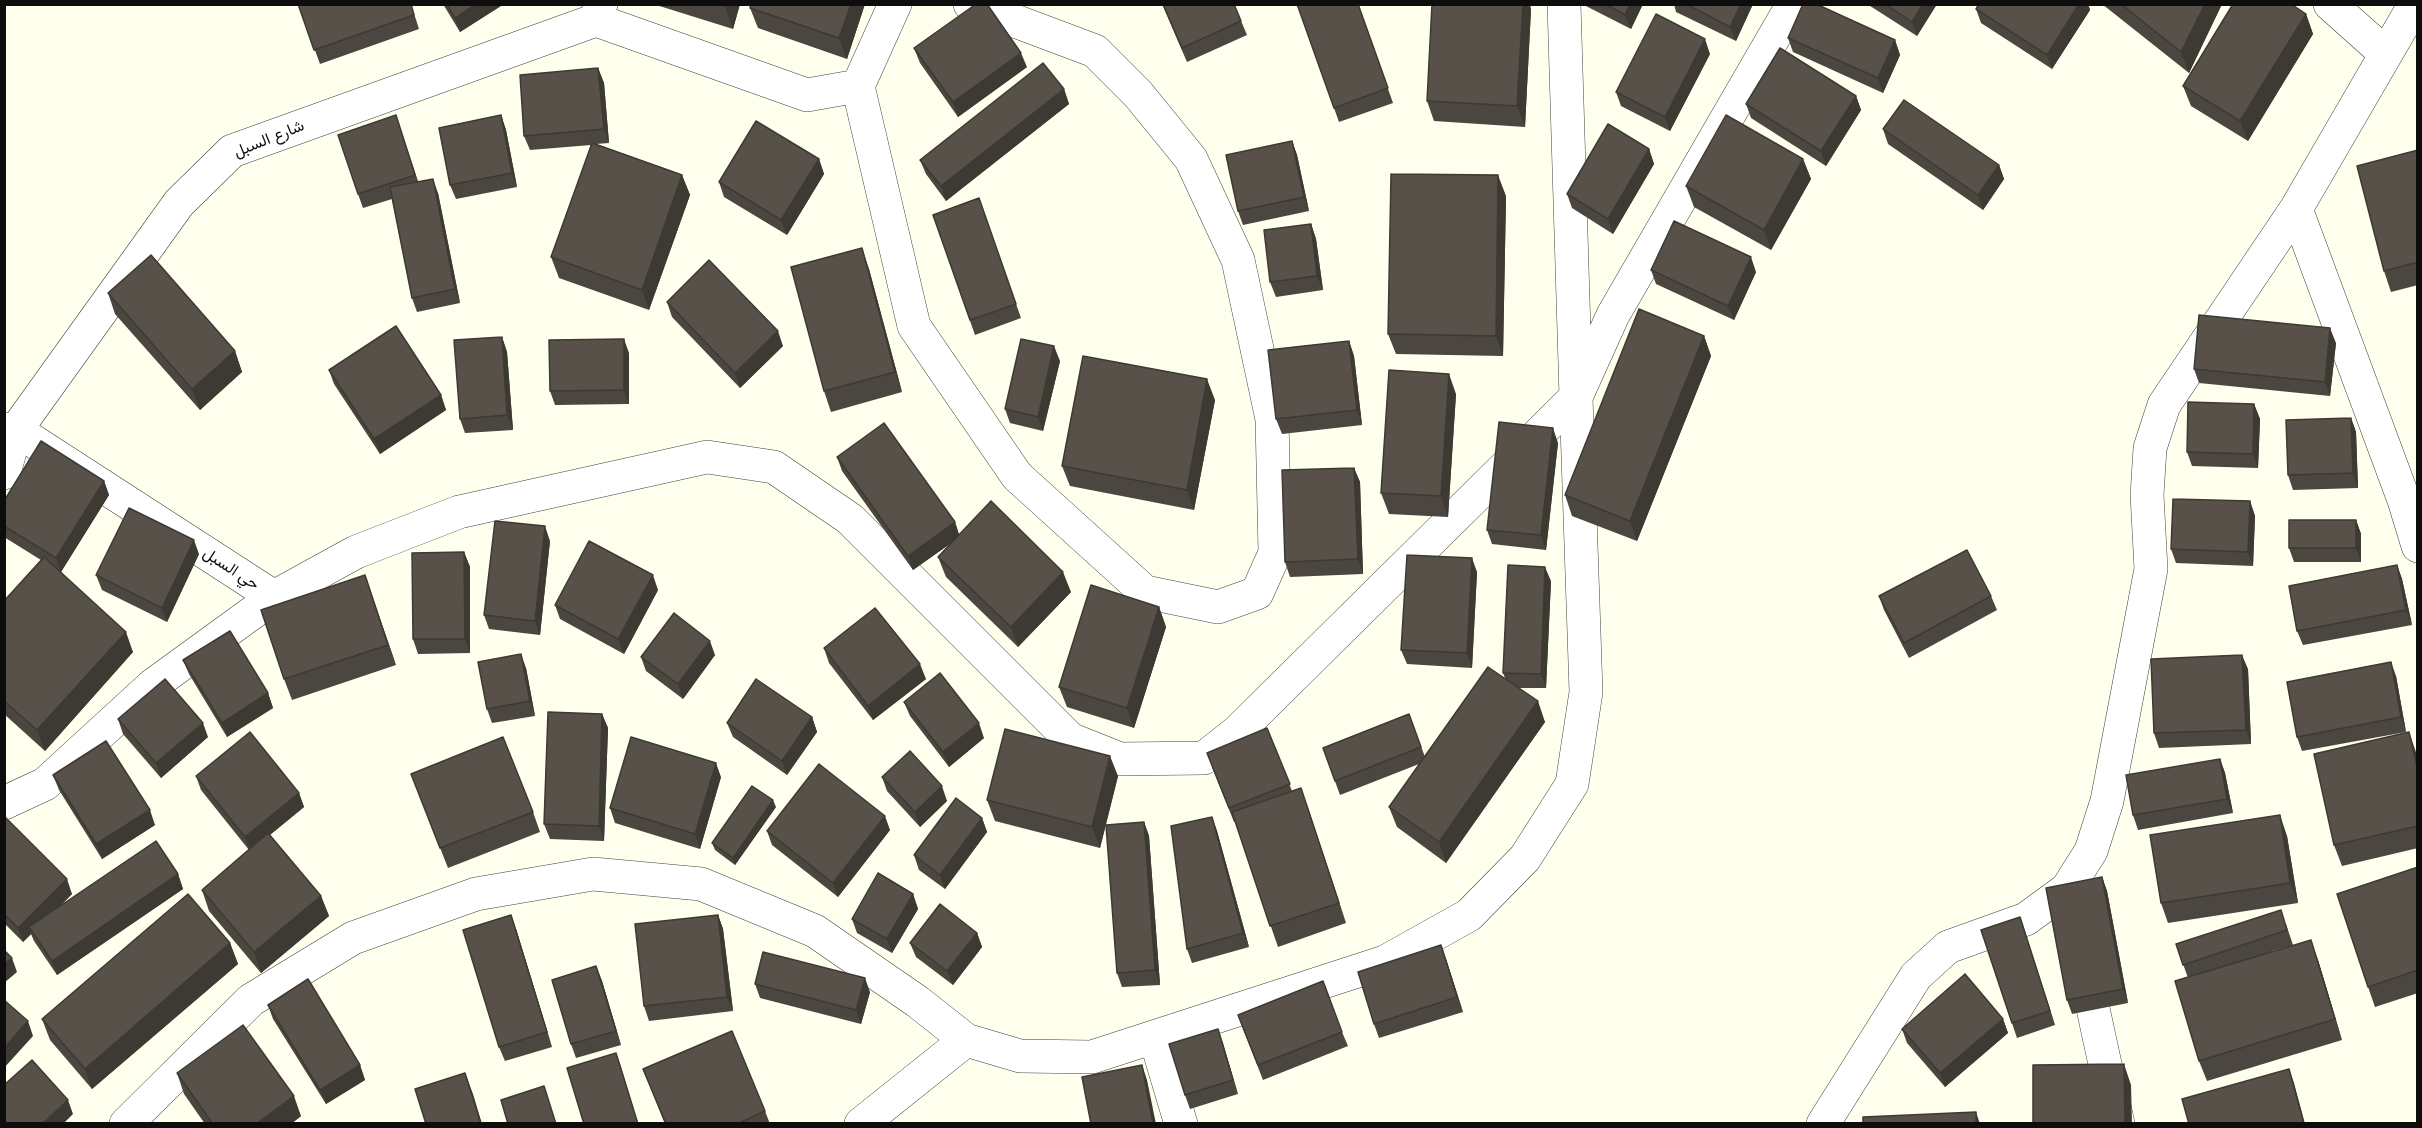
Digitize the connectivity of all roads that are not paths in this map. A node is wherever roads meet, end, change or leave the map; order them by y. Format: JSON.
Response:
{"nodes":[{"id":1,"x":896,"y":4,"type":"edge"},
{"id":2,"x":970,"y":4,"type":"edge"},
{"id":3,"x":1564,"y":4,"type":"edge"},
{"id":4,"x":1793,"y":4,"type":"edge"},
{"id":5,"x":2330,"y":4,"type":"edge"},
{"id":6,"x":2415,"y":4,"type":"edge"},
{"id":7,"x":598,"y":12,"type":"edge"},
{"id":8,"x":2386,"y":54,"type":"junction"},
{"id":9,"x":858,"y":86,"type":"junction"},
{"id":10,"x":2296,"y":209,"type":"junction"},
{"id":11,"x":1576,"y":397,"type":"junction"},
{"id":12,"x":10,"y":430,"type":"edge"},
{"id":13,"x":4,"y":473,"type":"edge"},
{"id":14,"x":2418,"y":546,"type":"edge"},
{"id":15,"x":274,"y":597,"type":"junction"},
{"id":16,"x":4,"y":803,"type":"edge"},
{"id":17,"x":2067,"y":889,"type":"junction"},
{"id":18,"x":1155,"y":1037,"type":"junction"},
{"id":19,"x":966,"y":1040,"type":"junction"},
{"id":20,"x":132,"y":1122,"type":"edge"},
{"id":21,"x":861,"y":1124,"type":"edge"},
{"id":22,"x":1181,"y":1124,"type":"edge"},
{"id":23,"x":1823,"y":1124,"type":"edge"},
{"id":24,"x":2118,"y":1124,"type":"edge"}],
"edges":[{"from":1,"to":9,"type":"street"},
{"from":2,"to":9,"type":"street"},
{"from":3,"to":11,"type":"street"},
{"from":4,"to":11,"type":"street"},
{"from":5,"to":8,"type":"street"},
{"from":6,"to":8,"type":"street"},
{"from":7,"to":9,"type":"street"},
{"from":7,"to":12,"type":"street","name":"شارع السبل"},
{"from":8,"to":10,"type":"street"},
{"from":10,"to":14,"type":"street"},
{"from":10,"to":17,"type":"street"},
{"from":11,"to":15,"type":"street"},
{"from":11,"to":18,"type":"street"},
{"from":12,"to":13,"type":"street","name":"شارع السبل"},
{"from":12,"to":15,"type":"street","name":"حي السبل"},
{"from":15,"to":16,"type":"street"},
{"from":17,"to":23,"type":"street"},
{"from":17,"to":24,"type":"street"},
{"from":18,"to":19,"type":"street"},
{"from":18,"to":22,"type":"street"},
{"from":19,"to":20,"type":"street"},
{"from":19,"to":21,"type":"street"}]}
